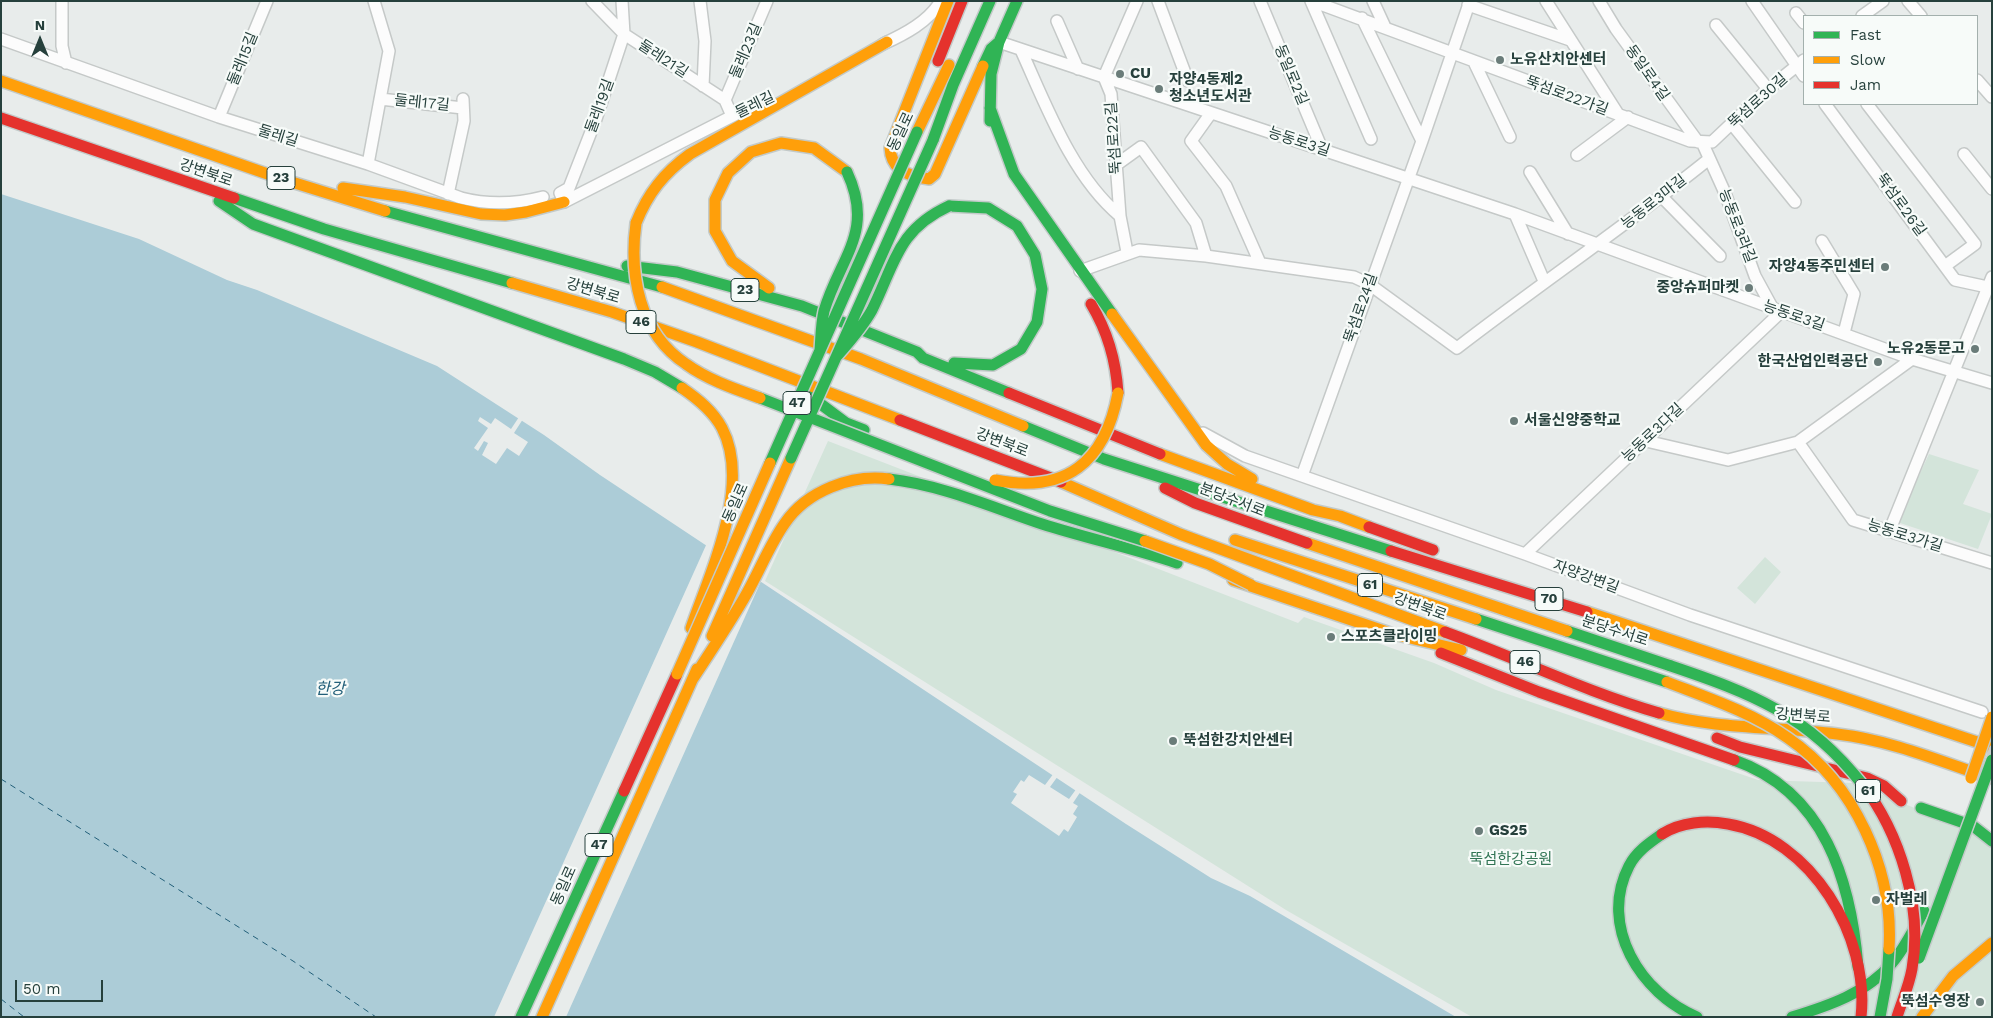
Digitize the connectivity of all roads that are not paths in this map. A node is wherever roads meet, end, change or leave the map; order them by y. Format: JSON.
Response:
{"nodes":[{"id":1,"x":62,"y":1,"type":"edge"},
{"id":2,"x":267,"y":1,"type":"edge"},
{"id":3,"x":374,"y":1,"type":"edge"},
{"id":4,"x":592,"y":1,"type":"edge"},
{"id":5,"x":622,"y":1,"type":"edge"},
{"id":6,"x":700,"y":1,"type":"edge"},
{"id":7,"x":767,"y":1,"type":"edge"},
{"id":8,"x":941,"y":1,"type":"edge"},
{"id":9,"x":948,"y":1,"type":"edge"},
{"id":10,"x":962,"y":1,"type":"edge"},
{"id":11,"x":978,"y":1,"type":"edge"},
{"id":12,"x":990,"y":1,"type":"edge"},
{"id":13,"x":1004,"y":1,"type":"edge"},
{"id":14,"x":1017,"y":1,"type":"edge"},
{"id":15,"x":1137,"y":1,"type":"edge"},
{"id":16,"x":1158,"y":1,"type":"edge"},
{"id":17,"x":1260,"y":1,"type":"edge"},
{"id":18,"x":1311,"y":1,"type":"edge"},
{"id":19,"x":1373,"y":1,"type":"edge"},
{"id":20,"x":1546,"y":1,"type":"edge"},
{"id":21,"x":1599,"y":1,"type":"edge"},
{"id":22,"x":1752,"y":1,"type":"edge"},
{"id":23,"x":1882,"y":1,"type":"edge"},
{"id":24,"x":1908,"y":1,"type":"edge"},
{"id":25,"x":1469,"y":3,"type":"edge"},
{"id":26,"x":1796,"y":13,"type":"dead end"},
{"id":27,"x":1863,"y":15,"type":"edge"},
{"id":28,"x":1920,"y":15,"type":"edge"},
{"id":29,"x":1362,"y":18,"type":"junction"},
{"id":30,"x":1057,"y":22,"type":"dead end"},
{"id":31,"x":1803,"y":22,"type":"edge"},
{"id":32,"x":1716,"y":24,"type":"dead end"},
{"id":33,"x":1385,"y":27,"type":"junction"},
{"id":34,"x":624,"y":34,"type":"junction"},
{"id":35,"x":1,"y":40,"type":"edge"},
{"id":36,"x":1570,"y":40,"type":"junction"},
{"id":37,"x":887,"y":42,"type":"junction"},
{"id":38,"x":999,"y":42,"type":"junction"},
{"id":39,"x":1021,"y":50,"type":"junction"},
{"id":40,"x":1453,"y":52,"type":"junction"},
{"id":41,"x":66,"y":63,"type":"junction"},
{"id":42,"x":1800,"y":63,"type":"edge"},
{"id":43,"x":1475,"y":64,"type":"junction"},
{"id":44,"x":1078,"y":69,"type":"junction"},
{"id":45,"x":1104,"y":78,"type":"junction"},
{"id":46,"x":1188,"y":80,"type":"dead end"},
{"id":47,"x":1,"y":81,"type":"edge"},
{"id":48,"x":1978,"y":81,"type":"edge"},
{"id":49,"x":703,"y":86,"type":"junction"},
{"id":50,"x":1768,"y":90,"type":"junction"},
{"id":51,"x":1992,"y":97,"type":"edge"},
{"id":52,"x":380,"y":99,"type":"junction"},
{"id":53,"x":725,"y":100,"type":"junction"},
{"id":54,"x":1826,"y":105,"type":"edge"},
{"id":55,"x":1868,"y":105,"type":"edge"},
{"id":56,"x":990,"y":108,"type":"junction"},
{"id":57,"x":1211,"y":113,"type":"junction"},
{"id":58,"x":732,"y":116,"type":"junction"},
{"id":59,"x":1623,"y":116,"type":"junction"},
{"id":60,"x":219,"y":117,"type":"junction"},
{"id":61,"x":1,"y":118,"type":"edge"},
{"id":62,"x":1732,"y":124,"type":"junction"},
{"id":63,"x":917,"y":132,"type":"junction"},
{"id":64,"x":1510,"y":137,"type":"dead end"},
{"id":65,"x":1371,"y":139,"type":"dead end"},
{"id":66,"x":932,"y":140,"type":"junction"},
{"id":67,"x":1422,"y":141,"type":"junction"},
{"id":68,"x":1704,"y":142,"type":"junction"},
{"id":69,"x":1322,"y":149,"type":"junction"},
{"id":70,"x":1964,"y":154,"type":"dead end"},
{"id":71,"x":1577,"y":155,"type":"dead end"},
{"id":72,"x":1709,"y":159,"type":"junction"},
{"id":73,"x":368,"y":164,"type":"junction"},
{"id":74,"x":1116,"y":165,"type":"junction"},
{"id":75,"x":1530,"y":172,"type":"dead end"},
{"id":76,"x":1407,"y":178,"type":"junction"},
{"id":77,"x":282,"y":179,"type":"junction"},
{"id":78,"x":198,"y":187,"type":"junction"},
{"id":79,"x":1992,"y":189,"type":"edge"},
{"id":80,"x":448,"y":194,"type":"junction"},
{"id":81,"x":1662,"y":197,"type":"junction"},
{"id":82,"x":562,"y":198,"type":"junction"},
{"id":83,"x":1795,"y":202,"type":"dead end"},
{"id":84,"x":1515,"y":214,"type":"junction"},
{"id":85,"x":1120,"y":216,"type":"junction"},
{"id":86,"x":1568,"y":234,"type":"junction"},
{"id":87,"x":1822,"y":241,"type":"dead end"},
{"id":88,"x":1599,"y":244,"type":"junction"},
{"id":89,"x":1127,"y":252,"type":"junction"},
{"id":90,"x":1206,"y":256,"type":"junction"},
{"id":91,"x":1720,"y":256,"type":"dead end"},
{"id":92,"x":565,"y":259,"type":"junction"},
{"id":93,"x":1260,"y":263,"type":"junction"},
{"id":94,"x":1945,"y":266,"type":"junction"},
{"id":95,"x":1080,"y":271,"type":"junction"},
{"id":96,"x":1544,"y":281,"type":"junction"},
{"id":97,"x":1369,"y":284,"type":"junction"},
{"id":98,"x":1990,"y":284,"type":"edge"},
{"id":99,"x":802,"y":306,"type":"junction"},
{"id":100,"x":1777,"y":310,"type":"junction"},
{"id":101,"x":1844,"y":333,"type":"junction"},
{"id":102,"x":820,"y":350,"type":"junction"},
{"id":103,"x":916,"y":352,"type":"junction"},
{"id":104,"x":836,"y":356,"type":"junction"},
{"id":105,"x":1912,"y":359,"type":"junction"},
{"id":106,"x":1956,"y":371,"type":"junction"},
{"id":107,"x":778,"y":372,"type":"junction"},
{"id":108,"x":1992,"y":383,"type":"edge"},
{"id":109,"x":1195,"y":429,"type":"junction"},
{"id":110,"x":1646,"y":441,"type":"junction"},
{"id":111,"x":1798,"y":442,"type":"junction"},
{"id":112,"x":1104,"y":459,"type":"junction"},
{"id":113,"x":1302,"y":476,"type":"junction"},
{"id":114,"x":1074,"y":487,"type":"junction"},
{"id":115,"x":1340,"y":516,"type":"junction"},
{"id":116,"x":1196,"y":527,"type":"dead end"},
{"id":117,"x":1889,"y":532,"type":"junction"},
{"id":118,"x":1224,"y":536,"type":"dead end"},
{"id":119,"x":1442,"y":553,"type":"dead end"},
{"id":120,"x":1525,"y":554,"type":"junction"},
{"id":121,"x":1992,"y":563,"type":"edge"},
{"id":122,"x":1477,"y":565,"type":"dead end"},
{"id":123,"x":1251,"y":584,"type":"junction"},
{"id":124,"x":1540,"y":596,"type":"junction"},
{"id":125,"x":1393,"y":634,"type":"junction"},
{"id":126,"x":1537,"y":668,"type":"junction"},
{"id":127,"x":677,"y":674,"type":"junction"},
{"id":128,"x":692,"y":680,"type":"junction"},
{"id":129,"x":1621,"y":700,"type":"junction"},
{"id":130,"x":1987,"y":714,"type":"edge"},
{"id":131,"x":1992,"y":747,"type":"edge"},
{"id":132,"x":1992,"y":760,"type":"edge"},
{"id":133,"x":1992,"y":779,"type":"edge"},
{"id":134,"x":1966,"y":791,"type":"dead end"},
{"id":135,"x":1901,"y":801,"type":"dead end"},
{"id":136,"x":1921,"y":808,"type":"dead end"},
{"id":137,"x":1960,"y":810,"type":"dead end"},
{"id":138,"x":1953,"y":828,"type":"dead end"},
{"id":139,"x":1992,"y":840,"type":"edge"},
{"id":140,"x":1927,"y":901,"type":"dead end"},
{"id":141,"x":1992,"y":943,"type":"edge"},
{"id":142,"x":1858,"y":967,"type":"junction"},
{"id":143,"x":522,"y":1016,"type":"edge"},
{"id":144,"x":542,"y":1017,"type":"edge"},
{"id":145,"x":1698,"y":1017,"type":"edge"},
{"id":146,"x":1792,"y":1017,"type":"edge"},
{"id":147,"x":1861,"y":1017,"type":"edge"},
{"id":148,"x":1880,"y":1017,"type":"edge"},
{"id":149,"x":1898,"y":1017,"type":"edge"},
{"id":150,"x":1922,"y":1017,"type":"edge"}],
"edges":[{"from":1,"to":41,"type":"street"},
{"from":2,"to":60,"type":"street","name":"둘레15길"},
{"from":3,"to":52,"type":"street","name":"둘레17길"},
{"from":4,"to":34,"type":"street","name":"둘레21길"},
{"from":5,"to":34,"type":"street","name":"둘레19길"},
{"from":6,"to":49,"type":"street"},
{"from":7,"to":53,"type":"street","name":"둘레23길"},
{"from":8,"to":37,"type":"street","name":"둘레길"},
{"from":9,"to":38,"type":"main road"},
{"from":10,"to":63,"type":"main road"},
{"from":11,"to":63,"type":"main road","name":"동일로","number":"47"},
{"from":12,"to":66,"type":"main road","number":"47"},
{"from":13,"to":66,"type":"main road"},
{"from":14,"to":38,"type":"main road"},
{"from":15,"to":45,"type":"street"},
{"from":16,"to":46,"type":"street"},
{"from":17,"to":69,"type":"street","name":"동일로2길"},
{"from":18,"to":29,"type":"street","name":"뚝섬로22가길"},
{"from":18,"to":65,"type":"street","name":"뚝섬로22가길"},
{"from":19,"to":33,"type":"street"},
{"from":20,"to":36,"type":"street"},
{"from":21,"to":68,"type":"street","name":"동일로4길"},
{"from":22,"to":42,"type":"street"},
{"from":23,"to":27,"type":"street"},
{"from":24,"to":28,"type":"street"},
{"from":25,"to":36,"type":"street"},
{"from":25,"to":40,"type":"street","name":"뚝섬로24길"},
{"from":26,"to":31,"type":"street"},
{"from":29,"to":33,"type":"street","name":"뚝섬로22가길"},
{"from":29,"to":67,"type":"street"},
{"from":30,"to":44,"type":"street"},
{"from":32,"to":50,"type":"street"},
{"from":33,"to":40,"type":"street","name":"뚝섬로22가길"},
{"from":34,"to":49,"type":"street","name":"둘레21길"},
{"from":34,"to":82,"type":"street","name":"둘레19길"},
{"from":35,"to":41,"type":"street","name":"둘레길"},
{"from":36,"to":59,"type":"street"},
{"from":37,"to":58,"type":"street","name":"둘레길"},
{"from":37,"to":123,"type":"main road","bridge":true},
{"from":38,"to":39,"type":"street","name":"능동로3길"},
{"from":38,"to":56,"type":"main road"},
{"from":39,"to":44,"type":"street","name":"능동로3길"},
{"from":39,"to":85,"type":"street"},
{"from":40,"to":43,"type":"street","name":"뚝섬로22가길"},
{"from":40,"to":67,"type":"street","name":"뚝섬로24길"},
{"from":41,"to":60,"type":"street","name":"둘레길"},
{"from":42,"to":50,"type":"street","name":"뚝섬로30길"},
{"from":43,"to":59,"type":"street","name":"뚝섬로22가길"},
{"from":43,"to":64,"type":"street"},
{"from":44,"to":45,"type":"street","name":"능동로3길"},
{"from":45,"to":57,"type":"street","name":"능동로3길"},
{"from":45,"to":74,"type":"street","name":"뚝섬로22길"},
{"from":47,"to":77,"type":"main road","name":"강변북로","number":"23"},
{"from":48,"to":51,"type":"street"},
{"from":49,"to":53,"type":"street","name":"둘레21길"},
{"from":50,"to":62,"type":"street","name":"뚝섬로30길"},
{"from":52,"to":73,"type":"street","name":"둘레17길"},
{"from":52,"to":80,"type":"street","name":"둘레17길"},
{"from":53,"to":58,"type":"street"},
{"from":54,"to":94,"type":"street","name":"뚝섬로26길"},
{"from":55,"to":94,"type":"street"},
{"from":56,"to":95,"type":"main road"},
{"from":56,"to":107,"type":"main road","bridge":true},
{"from":57,"to":69,"type":"street","name":"능동로3길"},
{"from":57,"to":93,"type":"street"},
{"from":58,"to":82,"type":"street","name":"둘레길"},
{"from":59,"to":68,"type":"street","name":"뚝섬로22가길"},
{"from":59,"to":71,"type":"street"},
{"from":60,"to":73,"type":"street","name":"둘레길"},
{"from":61,"to":78,"type":"main road","name":"강변북로"},
{"from":62,"to":68,"type":"street","name":"뚝섬로30길"},
{"from":62,"to":83,"type":"street"},
{"from":63,"to":102,"type":"main road","name":"동일로","number":"47","bridge":true},
{"from":66,"to":104,"type":"main road","number":"47","bridge":true},
{"from":67,"to":76,"type":"street","name":"뚝섬로24길"},
{"from":68,"to":72,"type":"street","name":"능동로3라길"},
{"from":69,"to":76,"type":"street","name":"능동로3길"},
{"from":70,"to":79,"type":"street"},
{"from":72,"to":81,"type":"street","name":"능동로3마길"},
{"from":72,"to":100,"type":"street","name":"능동로3라길"},
{"from":73,"to":80,"type":"street","name":"둘레길"},
{"from":74,"to":85,"type":"street","name":"뚝섬로22길"},
{"from":74,"to":90,"type":"street"},
{"from":75,"to":86,"type":"street"},
{"from":76,"to":84,"type":"street","name":"능동로3길"},
{"from":76,"to":97,"type":"street","name":"뚝섬로24길"},
{"from":77,"to":82,"type":"main road"},
{"from":77,"to":92,"type":"main road","name":"강변북로","number":"23"},
{"from":78,"to":107,"type":"main road","name":"강변북로","number":"46"},
{"from":78,"to":127,"type":"main road","bridge":true},
{"from":80,"to":82,"type":"street","name":"둘레길"},
{"from":81,"to":88,"type":"street","name":"능동로3마길"},
{"from":81,"to":91,"type":"street"},
{"from":84,"to":86,"type":"street","name":"능동로3길"},
{"from":84,"to":96,"type":"street"},
{"from":85,"to":89,"type":"street","name":"뚝섬로22길"},
{"from":86,"to":88,"type":"street","name":"능동로3길"},
{"from":87,"to":101,"type":"street"},
{"from":88,"to":96,"type":"street"},
{"from":88,"to":100,"type":"street","name":"능동로3길"},
{"from":89,"to":90,"type":"street"},
{"from":89,"to":95,"type":"street"},
{"from":90,"to":93,"type":"street"},
{"from":92,"to":99,"type":"main road","number":"23"},
{"from":92,"to":112,"type":"main road","name":"강변북로"},
{"from":93,"to":97,"type":"street"},
{"from":94,"to":98,"type":"street","name":"뚝섬로26길"},
{"from":95,"to":109,"type":"main road"},
{"from":96,"to":97,"type":"street"},
{"from":97,"to":113,"type":"street","name":"뚝섬로24길"},
{"from":98,"to":106,"type":"street"},
{"from":99,"to":102,"type":"main road","bridge":true},
{"from":99,"to":103,"type":"main road","number":"23"},
{"from":100,"to":101,"type":"street","name":"능동로3길"},
{"from":100,"to":110,"type":"street","name":"능동로3다길"},
{"from":101,"to":105,"type":"street","name":"능동로3길"},
{"from":102,"to":127,"type":"main road","name":"동일로","number":"47","bridge":true},
{"from":103,"to":104,"type":"main road","number":"23","bridge":true},
{"from":103,"to":115,"type":"main road"},
{"from":104,"to":128,"type":"main road","number":"47","bridge":true},
{"from":105,"to":106,"type":"street","name":"능동로3길"},
{"from":105,"to":111,"type":"street"},
{"from":106,"to":108,"type":"street","name":"능동로3길"},
{"from":106,"to":117,"type":"street"},
{"from":107,"to":114,"type":"main road","name":"강변북로","number":"46"},
{"from":109,"to":113,"type":"street","name":"자양강변길"},
{"from":109,"to":115,"type":"main road"},
{"from":110,"to":111,"type":"street"},
{"from":110,"to":120,"type":"street","name":"능동로3다길"},
{"from":111,"to":117,"type":"street","name":"능동로3가길"},
{"from":112,"to":124,"type":"main road","name":"강변북로","number":"70"},
{"from":112,"to":149,"type":"main road","name":"분당수서로","number":"61","bridge":true},
{"from":113,"to":120,"type":"street","name":"자양강변길"},
{"from":114,"to":116,"type":"main road"},
{"from":114,"to":126,"type":"main road","name":"강변북로","number":"46"},
{"from":115,"to":119,"type":"main road"},
{"from":117,"to":121,"type":"street","name":"능동로3가길"},
{"from":118,"to":148,"type":"main road","number":"61","bridge":true},
{"from":120,"to":130,"type":"street","name":"자양강변길"},
{"from":122,"to":124,"type":"main road"},
{"from":123,"to":125,"type":"main road"},
{"from":123,"to":128,"type":"main road","bridge":true},
{"from":124,"to":131,"type":"main road","name":"강변북로","number":"70"},
{"from":125,"to":126,"type":"main road"},
{"from":125,"to":142,"type":"main road"},
{"from":126,"to":129,"type":"main road","name":"강변북로","number":"46"},
{"from":127,"to":143,"type":"main road","name":"동일로","number":"47"},
{"from":128,"to":144,"type":"main road","number":"47"},
{"from":129,"to":133,"type":"main road","name":"강변북로","number":"46"},
{"from":129,"to":135,"type":"main road"},
{"from":130,"to":134,"type":"main road","bridge":true},
{"from":132,"to":149,"type":"main road","bridge":true},
{"from":136,"to":139,"type":"main road"},
{"from":137,"to":138,"type":"main road"},
{"from":140,"to":146,"type":"main road","bridge":true},
{"from":141,"to":150,"type":"main road"},
{"from":142,"to":145,"type":"main road"},
{"from":142,"to":147,"type":"main road"}]}
